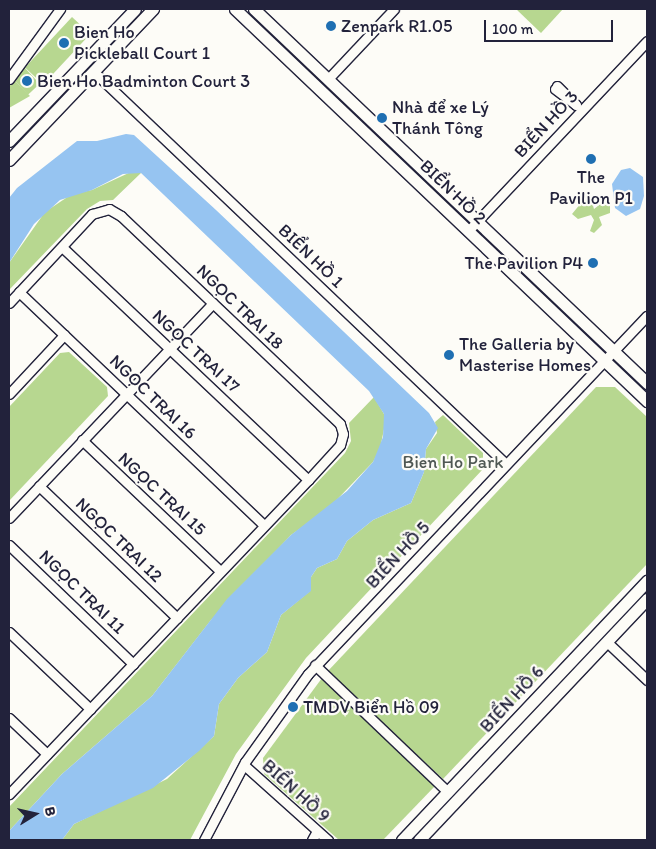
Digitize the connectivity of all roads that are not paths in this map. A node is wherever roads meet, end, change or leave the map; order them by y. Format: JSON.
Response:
{"nodes":[{"id":1,"x":60,"y":9,"type":"edge"},
{"id":2,"x":135,"y":9,"type":"edge"},
{"id":3,"x":153,"y":9,"type":"edge"},
{"id":4,"x":234,"y":9,"type":"edge"},
{"id":5,"x":254,"y":9,"type":"edge"},
{"id":6,"x":394,"y":9,"type":"edge"},
{"id":7,"x":647,"y":41,"type":"edge"},
{"id":8,"x":93,"y":71,"type":"junction"},
{"id":9,"x":11,"y":73,"type":"edge"},
{"id":10,"x":328,"y":79,"type":"junction"},
{"id":11,"x":9,"y":141,"type":"edge"},
{"id":12,"x":9,"y":160,"type":"edge"},
{"id":13,"x":477,"y":221,"type":"junction"},
{"id":14,"x":468,"y":230,"type":"junction"},
{"id":15,"x":62,"y":247,"type":"junction"},
{"id":16,"x":19,"y":292,"type":"junction"},
{"id":17,"x":9,"y":303,"type":"edge"},
{"id":18,"x":213,"y":304,"type":"junction"},
{"id":19,"x":647,"y":316,"type":"edge"},
{"id":20,"x":64,"y":335,"type":"junction"},
{"id":21,"x":171,"y":349,"type":"junction"},
{"id":22,"x":614,"y":351,"type":"junction"},
{"id":23,"x":604,"y":360,"type":"junction"},
{"id":24,"x":647,"y":383,"type":"edge"},
{"id":25,"x":9,"y":394,"type":"edge"},
{"id":26,"x":126,"y":394,"type":"junction"},
{"id":27,"x":647,"y":401,"type":"edge"},
{"id":28,"x":82,"y":440,"type":"junction"},
{"id":29,"x":506,"y":464,"type":"junction"},
{"id":30,"x":308,"y":480,"type":"junction"},
{"id":31,"x":39,"y":486,"type":"junction"},
{"id":32,"x":9,"y":518,"type":"edge"},
{"id":33,"x":264,"y":526,"type":"junction"},
{"id":34,"x":9,"y":545,"type":"edge"},
{"id":35,"x":220,"y":571,"type":"junction"},
{"id":36,"x":647,"y":581,"type":"edge"},
{"id":37,"x":647,"y":599,"type":"edge"},
{"id":38,"x":177,"y":618,"type":"junction"},
{"id":39,"x":9,"y":632,"type":"edge"},
{"id":40,"x":607,"y":642,"type":"junction"},
{"id":41,"x":134,"y":664,"type":"junction"},
{"id":42,"x":315,"y":666,"type":"junction"},
{"id":43,"x":647,"y":680,"type":"edge"},
{"id":44,"x":90,"y":709,"type":"junction"},
{"id":45,"x":9,"y":718,"type":"edge"},
{"id":46,"x":47,"y":754,"type":"junction"},
{"id":47,"x":244,"y":765,"type":"junction"},
{"id":48,"x":448,"y":792,"type":"junction"},
{"id":49,"x":9,"y":794,"type":"edge"},
{"id":50,"x":317,"y":831,"type":"junction"},
{"id":51,"x":204,"y":840,"type":"edge"},
{"id":52,"x":312,"y":840,"type":"edge"},
{"id":53,"x":328,"y":840,"type":"edge"},
{"id":54,"x":402,"y":840,"type":"edge"},
{"id":55,"x":419,"y":840,"type":"edge"}],
"edges":[{"from":1,"to":9,"type":"street"},
{"from":2,"to":11,"type":"street"},
{"from":3,"to":8,"type":"street"},
{"from":4,"to":14,"type":"street","name":"BIỂN HỒ 2"},
{"from":5,"to":10,"type":"street","name":"BIỂN HỒ 2"},
{"from":6,"to":10,"type":"street"},
{"from":7,"to":13,"type":"street","name":"BIỂN HỒ 3"},
{"from":8,"to":12,"type":"street"},
{"from":8,"to":29,"type":"street","name":"BIỂN HỒ 1"},
{"from":10,"to":13,"type":"street","name":"BIỂN HỒ 2"},
{"from":13,"to":14,"type":"street","name":"BIỂN HỒ 3"},
{"from":13,"to":22,"type":"street","name":"BIỂN HỒ 2"},
{"from":14,"to":23,"type":"street","name":"BIỂN HỒ 2"},
{"from":15,"to":16,"type":"street"},
{"from":15,"to":18,"type":"street","name":"NGỌC TRAI 18"},
{"from":15,"to":21,"type":"street","name":"NGỌC TRAI 17"},
{"from":16,"to":17,"type":"street"},
{"from":16,"to":20,"type":"street","name":"NGỌC TRAI 16"},
{"from":18,"to":21,"type":"street"},
{"from":18,"to":30,"type":"street","name":"NGỌC TRAI 18"},
{"from":19,"to":22,"type":"street","name":"BIỂN HỒ 5"},
{"from":20,"to":25,"type":"street"},
{"from":20,"to":26,"type":"street","name":"NGỌC TRAI 16"},
{"from":21,"to":26,"type":"street"},
{"from":21,"to":30,"type":"street","name":"NGỌC TRAI 17"},
{"from":22,"to":23,"type":"street","name":"BIỂN HỒ 5"},
{"from":22,"to":24,"type":"street","name":"BIỂN HỒ 2"},
{"from":23,"to":27,"type":"street","name":"BIỂN HỒ 2"},
{"from":23,"to":29,"type":"street","name":"BIỂN HỒ 5"},
{"from":26,"to":28,"type":"street"},
{"from":26,"to":33,"type":"street","name":"NGỌC TRAI 16"},
{"from":28,"to":31,"type":"street"},
{"from":28,"to":35,"type":"street","name":"NGỌC TRAI 15"},
{"from":29,"to":42,"type":"street","name":"BIỂN HỒ 5"},
{"from":30,"to":33,"type":"street"},
{"from":31,"to":32,"type":"street"},
{"from":31,"to":38,"type":"street","name":"NGỌC TRAI 12"},
{"from":33,"to":35,"type":"street"},
{"from":34,"to":41,"type":"street","name":"NGỌC TRAI 11"},
{"from":35,"to":38,"type":"street"},
{"from":36,"to":48,"type":"street","name":"BIỂN HỒ 6"},
{"from":37,"to":40,"type":"street","name":"BIỂN HỒ 6"},
{"from":38,"to":41,"type":"street"},
{"from":39,"to":44,"type":"street"},
{"from":40,"to":43,"type":"street"},
{"from":40,"to":55,"type":"street","name":"BIỂN HỒ 6"},
{"from":41,"to":44,"type":"street"},
{"from":42,"to":47,"type":"street","name":"BIỂN HỒ 5"},
{"from":42,"to":48,"type":"street"},
{"from":44,"to":46,"type":"street"},
{"from":45,"to":46,"type":"street"},
{"from":46,"to":49,"type":"street"},
{"from":47,"to":50,"type":"street","name":"BIỂN HỒ 9"},
{"from":47,"to":51,"type":"street","name":"BIỂN HỒ 5"},
{"from":48,"to":54,"type":"street","name":"BIỂN HỒ 6"},
{"from":50,"to":52,"type":"street"},
{"from":50,"to":53,"type":"street","name":"BIỂN HỒ 9"}]}
